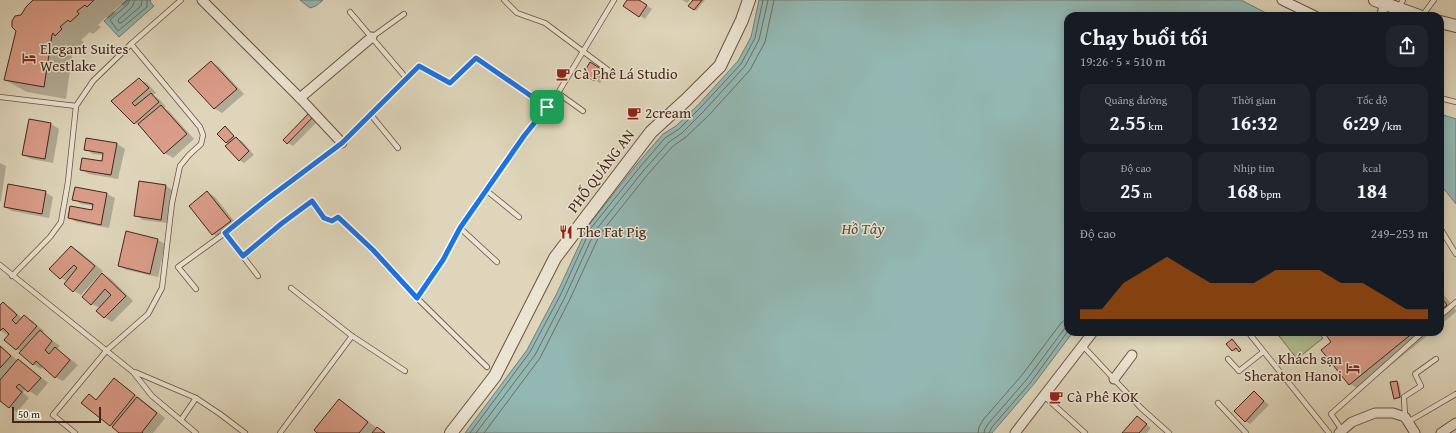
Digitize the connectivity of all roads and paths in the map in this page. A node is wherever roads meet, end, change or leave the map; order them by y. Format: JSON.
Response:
{"nodes":[{"id":1,"x":181,"y":0,"type":"edge"},
{"id":2,"x":202,"y":0,"type":"edge"},
{"id":3,"x":504,"y":0,"type":"edge"},
{"id":4,"x":614,"y":0,"type":"edge"},
{"id":5,"x":749,"y":0,"type":"edge"},
{"id":6,"x":1282,"y":0,"type":"edge"},
{"id":7,"x":1434,"y":0,"type":"edge"},
{"id":8,"x":1380,"y":2,"type":"edge"},
{"id":9,"x":1401,"y":4,"type":"edge"},
{"id":10,"x":350,"y":12,"type":"dead end"},
{"id":11,"x":1307,"y":12,"type":"edge"},
{"id":12,"x":1381,"y":12,"type":"edge"},
{"id":13,"x":1411,"y":12,"type":"edge"},
{"id":14,"x":1419,"y":12,"type":"edge"},
{"id":15,"x":404,"y":14,"type":"dead end"},
{"id":16,"x":1444,"y":23,"type":"edge"},
{"id":17,"x":1456,"y":26,"type":"edge"},
{"id":18,"x":372,"y":37,"type":"junction"},
{"id":19,"x":131,"y":44,"type":"junction"},
{"id":20,"x":583,"y":51,"type":"junction"},
{"id":21,"x":608,"y":70,"type":"dead end"},
{"id":22,"x":407,"y":78,"type":"junction"},
{"id":23,"x":558,"y":93,"type":"junction"},
{"id":24,"x":0,"y":97,"type":"edge"},
{"id":25,"x":300,"y":98,"type":"junction"},
{"id":26,"x":1444,"y":99,"type":"edge"},
{"id":27,"x":1456,"y":102,"type":"edge"},
{"id":28,"x":76,"y":106,"type":"junction"},
{"id":29,"x":547,"y":107,"type":"junction"},
{"id":30,"x":583,"y":111,"type":"dead end"},
{"id":31,"x":370,"y":115,"type":"junction"},
{"id":32,"x":342,"y":143,"type":"junction"},
{"id":33,"x":398,"y":148,"type":"dead end"},
{"id":34,"x":486,"y":191,"type":"junction"},
{"id":35,"x":519,"y":217,"type":"dead end"},
{"id":36,"x":460,"y":228,"type":"junction"},
{"id":37,"x":225,"y":233,"type":"junction"},
{"id":38,"x":1444,"y":234,"type":"edge"},
{"id":39,"x":1456,"y":254,"type":"edge"},
{"id":40,"x":243,"y":256,"type":"junction"},
{"id":41,"x":497,"y":262,"type":"dead end"},
{"id":42,"x":0,"y":265,"type":"edge"},
{"id":43,"x":12,"y":276,"type":"junction"},
{"id":44,"x":258,"y":276,"type":"dead end"},
{"id":45,"x":291,"y":288,"type":"dead end"},
{"id":46,"x":196,"y":289,"type":"dead end"},
{"id":47,"x":417,"y":298,"type":"junction"},
{"id":48,"x":1456,"y":302,"type":"edge"},
{"id":49,"x":1444,"y":312,"type":"edge"},
{"id":50,"x":352,"y":336,"type":"junction"},
{"id":51,"x":1090,"y":336,"type":"edge"},
{"id":52,"x":1251,"y":336,"type":"edge"},
{"id":53,"x":1419,"y":336,"type":"edge"},
{"id":54,"x":1082,"y":345,"type":"junction"},
{"id":55,"x":107,"y":350,"type":"junction"},
{"id":56,"x":1262,"y":352,"type":"junction"},
{"id":57,"x":1132,"y":355,"type":"dead end"},
{"id":58,"x":1228,"y":359,"type":"dead end"},
{"id":59,"x":1436,"y":359,"type":"dead end"},
{"id":60,"x":487,"y":367,"type":"dead end"},
{"id":61,"x":405,"y":371,"type":"dead end"},
{"id":62,"x":133,"y":372,"type":"junction"},
{"id":63,"x":1114,"y":379,"type":"junction"},
{"id":64,"x":1456,"y":394,"type":"edge"},
{"id":65,"x":1044,"y":396,"type":"junction"},
{"id":66,"x":196,"y":398,"type":"junction"},
{"id":67,"x":1218,"y":403,"type":"dead end"},
{"id":68,"x":1406,"y":419,"type":"junction"},
{"id":69,"x":181,"y":420,"type":"junction"},
{"id":70,"x":1456,"y":423,"type":"edge"},
{"id":71,"x":1341,"y":432,"type":"edge"},
{"id":72,"x":75,"y":433,"type":"edge"},
{"id":73,"x":196,"y":433,"type":"edge"},
{"id":74,"x":245,"y":433,"type":"edge"},
{"id":75,"x":280,"y":433,"type":"edge"},
{"id":76,"x":451,"y":433,"type":"edge"},
{"id":77,"x":1015,"y":433,"type":"edge"},
{"id":78,"x":1085,"y":433,"type":"edge"},
{"id":79,"x":1169,"y":433,"type":"edge"},
{"id":80,"x":1246,"y":433,"type":"edge"},
{"id":81,"x":1330,"y":433,"type":"edge"},
{"id":82,"x":1415,"y":433,"type":"edge"},
{"id":83,"x":1441,"y":433,"type":"edge"}],
"edges":[{"from":1,"to":19,"type":"lane"},
{"from":2,"to":25,"type":"street"},
{"from":3,"to":20,"type":"lane"},
{"from":4,"to":20,"type":"lane"},
{"from":5,"to":76,"type":"street","name":"PHỐ QUẢNG AN"},
{"from":6,"to":11,"type":"street"},
{"from":7,"to":14,"type":"lane"},
{"from":8,"to":9,"type":"street"},
{"from":8,"to":12,"type":"street"},
{"from":9,"to":13,"type":"street"},
{"from":10,"to":18,"type":"lane"},
{"from":15,"to":18,"type":"lane"},
{"from":16,"to":17,"type":"street"},
{"from":18,"to":22,"type":"lane"},
{"from":18,"to":25,"type":"street"},
{"from":19,"to":28,"type":"lane"},
{"from":19,"to":55,"type":"lane"},
{"from":20,"to":21,"type":"lane"},
{"from":20,"to":23,"type":"lane"},
{"from":22,"to":29,"type":"lane"},
{"from":22,"to":31,"type":"lane"},
{"from":23,"to":29,"type":"lane"},
{"from":23,"to":30,"type":"lane"},
{"from":24,"to":28,"type":"lane"},
{"from":25,"to":32,"type":"street"},
{"from":26,"to":27,"type":"lane"},
{"from":28,"to":43,"type":"lane"},
{"from":29,"to":34,"type":"lane"},
{"from":31,"to":32,"type":"lane"},
{"from":31,"to":33,"type":"lane"},
{"from":32,"to":37,"type":"lane"},
{"from":34,"to":35,"type":"lane"},
{"from":34,"to":36,"type":"lane"},
{"from":36,"to":41,"type":"lane"},
{"from":36,"to":47,"type":"lane"},
{"from":37,"to":40,"type":"lane"},
{"from":37,"to":46,"type":"lane"},
{"from":38,"to":39,"type":"lane"},
{"from":40,"to":44,"type":"lane"},
{"from":40,"to":47,"type":"lane"},
{"from":42,"to":43,"type":"lane"},
{"from":43,"to":55,"type":"lane"},
{"from":45,"to":50,"type":"lane"},
{"from":47,"to":60,"type":"lane"},
{"from":48,"to":49,"type":"lane"},
{"from":50,"to":61,"type":"lane"},
{"from":50,"to":75,"type":"lane"},
{"from":51,"to":54,"type":"street"},
{"from":52,"to":56,"type":"lane"},
{"from":53,"to":71,"type":"lane"},
{"from":54,"to":63,"type":"lane"},
{"from":54,"to":65,"type":"street"},
{"from":55,"to":62,"type":"lane"},
{"from":55,"to":72,"type":"lane"},
{"from":56,"to":58,"type":"lane"},
{"from":56,"to":81,"type":"lane"},
{"from":57,"to":63,"type":"street"},
{"from":59,"to":68,"type":"lane"},
{"from":62,"to":66,"type":"lane"},
{"from":62,"to":69,"type":"lane"},
{"from":63,"to":79,"type":"lane"},
{"from":64,"to":68,"type":"lane"},
{"from":65,"to":77,"type":"street"},
{"from":65,"to":78,"type":"lane"},
{"from":66,"to":69,"type":"lane"},
{"from":66,"to":74,"type":"lane"},
{"from":67,"to":80,"type":"lane"},
{"from":68,"to":71,"type":"street"},
{"from":68,"to":82,"type":"street"},
{"from":69,"to":73,"type":"lane"},
{"from":70,"to":83,"type":"street"}]}
